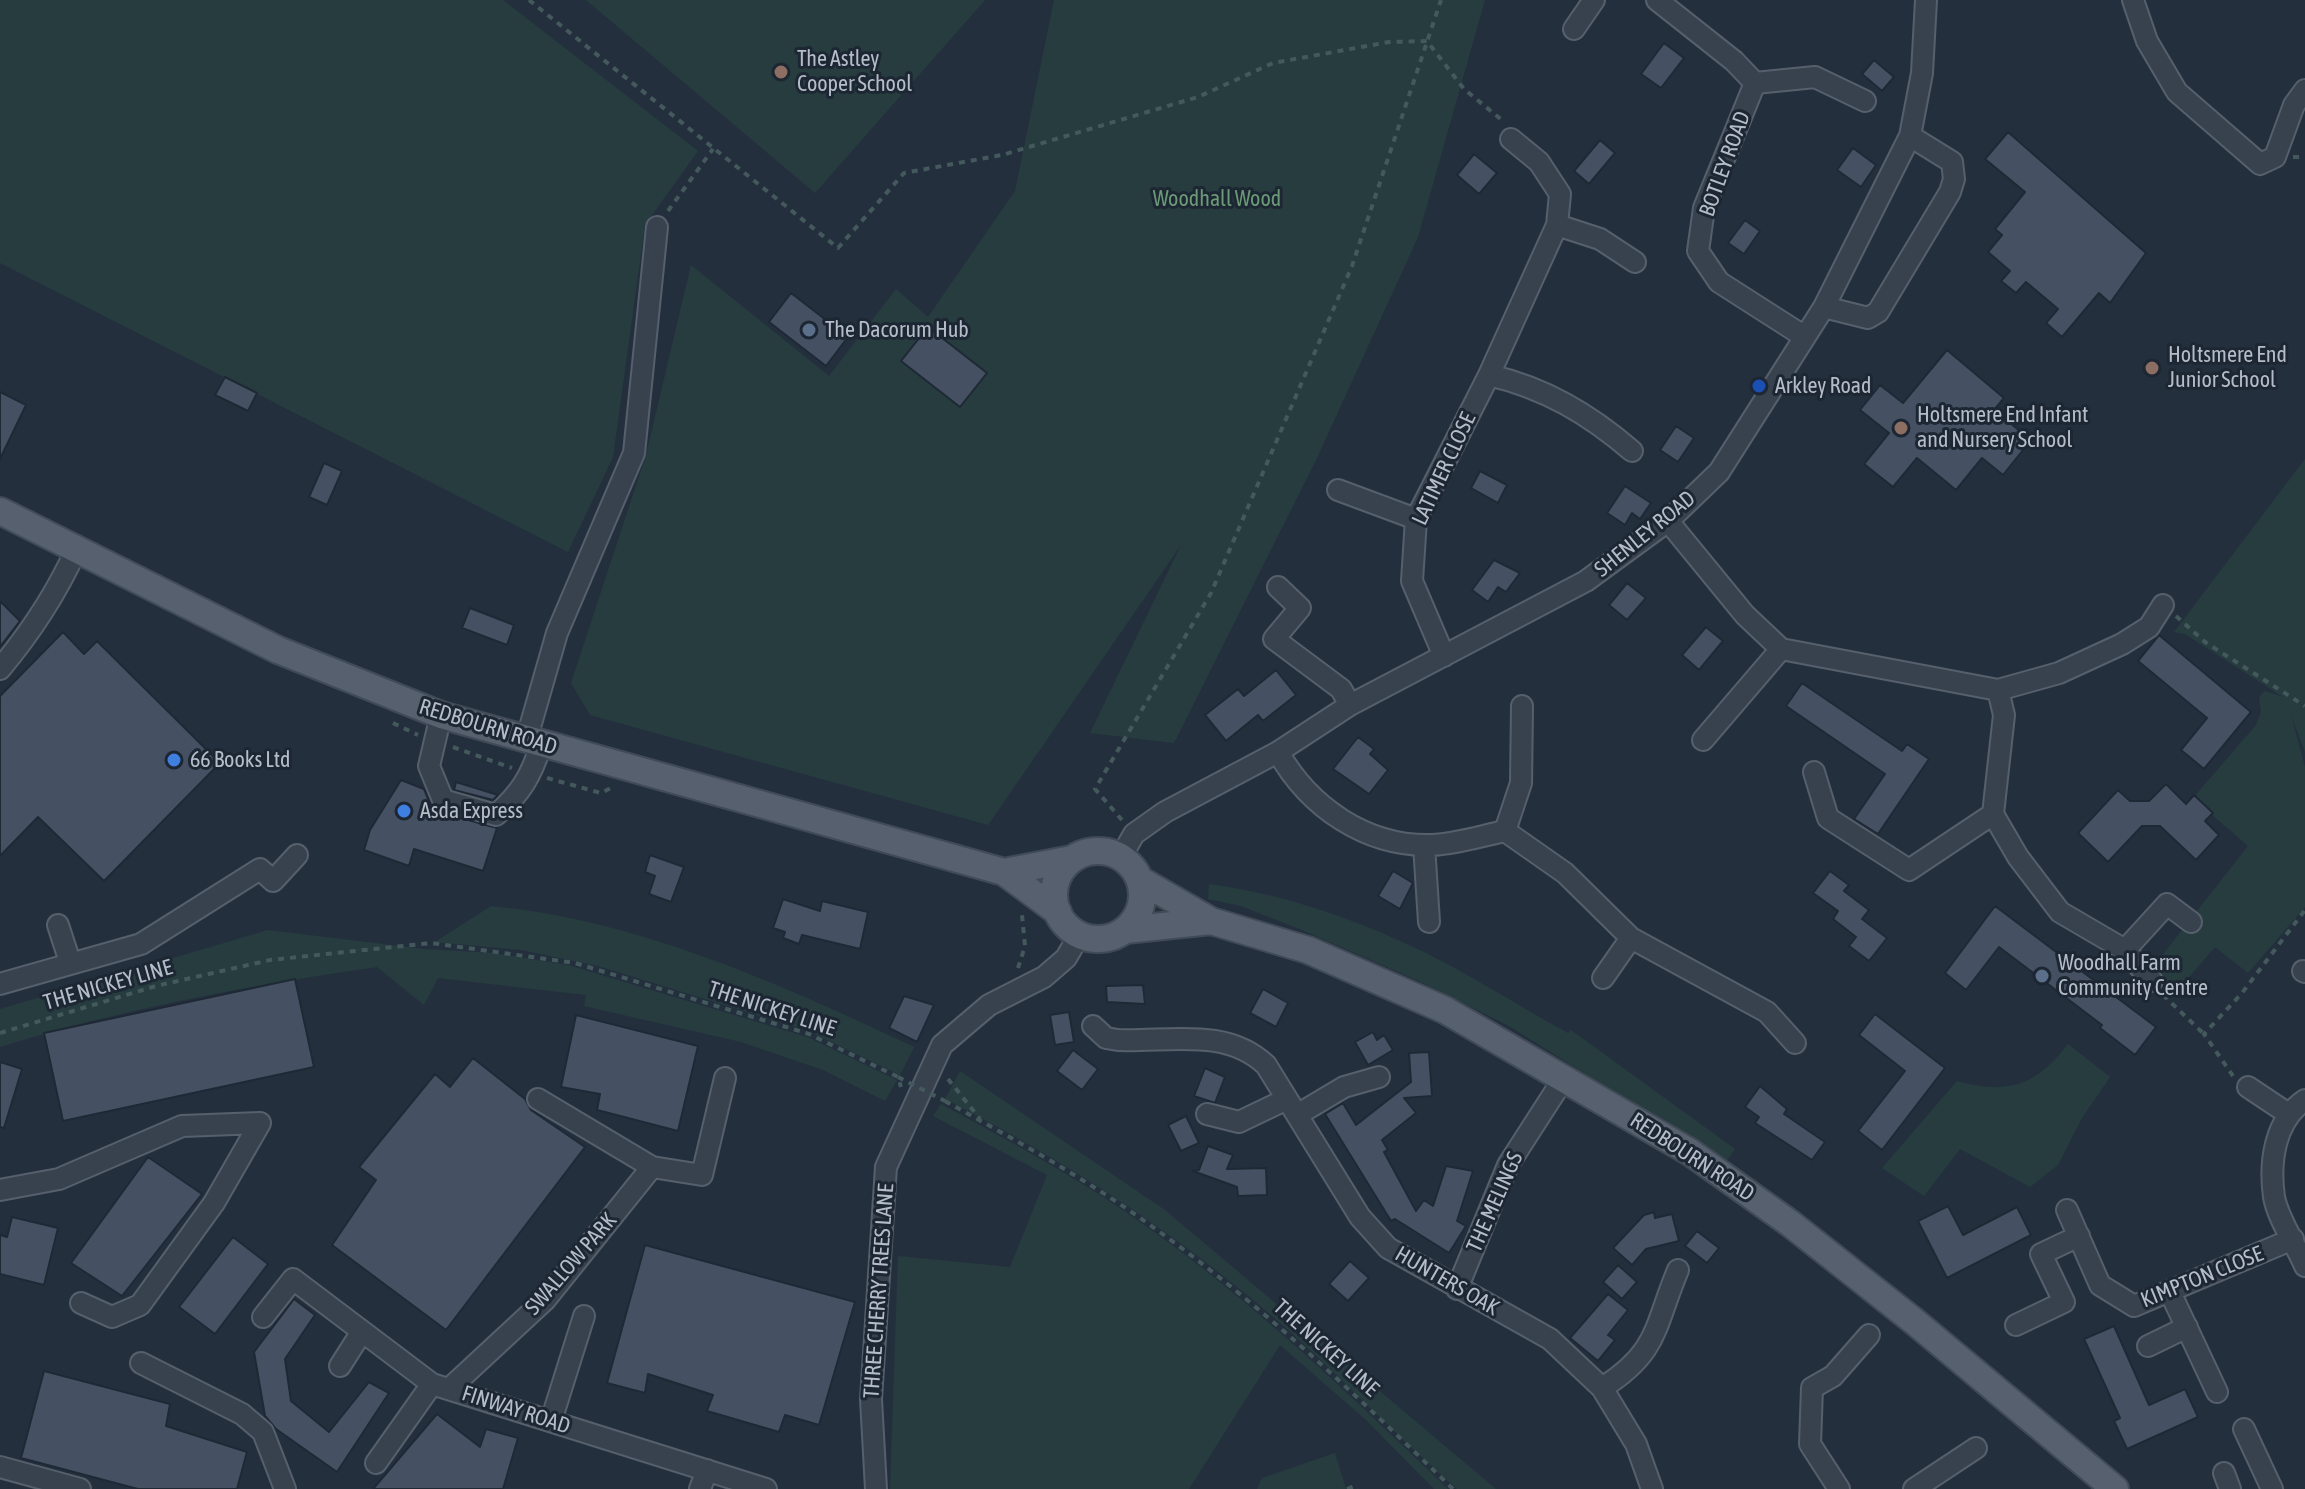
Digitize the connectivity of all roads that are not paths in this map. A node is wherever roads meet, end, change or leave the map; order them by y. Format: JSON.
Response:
{"nodes":[{"id":1,"x":1594,"y":0,"type":"edge"},
{"id":2,"x":1657,"y":0,"type":"edge"},
{"id":3,"x":1926,"y":0,"type":"edge"},
{"id":4,"x":2133,"y":0,"type":"edge"},
{"id":5,"x":1574,"y":29,"type":"dead end"},
{"id":6,"x":1755,"y":83,"type":"junction"},
{"id":7,"x":2305,"y":90,"type":"edge"},
{"id":8,"x":1865,"y":101,"type":"dead end"},
{"id":9,"x":1910,"y":136,"type":"junction"},
{"id":10,"x":1511,"y":139,"type":"road end"},
{"id":11,"x":1557,"y":225,"type":"junction"},
{"id":12,"x":657,"y":227,"type":"road end"},
{"id":13,"x":1635,"y":262,"type":"dead end"},
{"id":14,"x":1824,"y":307,"type":"junction"},
{"id":15,"x":1805,"y":337,"type":"junction"},
{"id":16,"x":1489,"y":375,"type":"junction"},
{"id":17,"x":1632,"y":451,"type":"dead end"},
{"id":18,"x":1338,"y":490,"type":"dead end"},
{"id":19,"x":0,"y":511,"type":"edge"},
{"id":20,"x":1416,"y":519,"type":"junction"},
{"id":21,"x":1668,"y":521,"type":"junction"},
{"id":22,"x":76,"y":550,"type":"junction"},
{"id":23,"x":1278,"y":587,"type":"dead end"},
{"id":24,"x":2163,"y":605,"type":"road end"},
{"id":25,"x":1781,"y":649,"type":"junction"},
{"id":26,"x":1444,"y":656,"type":"junction"},
{"id":27,"x":0,"y":669,"type":"edge"},
{"id":28,"x":1998,"y":690,"type":"junction"},
{"id":29,"x":1350,"y":705,"type":"junction"},
{"id":30,"x":1522,"y":706,"type":"dead end"},
{"id":31,"x":441,"y":715,"type":"junction"},
{"id":32,"x":1703,"y":740,"type":"dead end"},
{"id":33,"x":534,"y":743,"type":"junction"},
{"id":34,"x":1278,"y":752,"type":"junction"},
{"id":35,"x":1814,"y":772,"type":"dead end"},
{"id":36,"x":1993,"y":814,"type":"junction"},
{"id":37,"x":1505,"y":831,"type":"junction"},
{"id":38,"x":1424,"y":845,"type":"junction"},
{"id":39,"x":1127,"y":846,"type":"junction"},
{"id":40,"x":297,"y":855,"type":"dead end"},
{"id":41,"x":1072,"y":859,"type":"junction"},
{"id":42,"x":1004,"y":872,"type":"junction"},
{"id":43,"x":1140,"y":880,"type":"junction"},
{"id":44,"x":1058,"y":912,"type":"junction"},
{"id":45,"x":1211,"y":921,"type":"junction"},
{"id":46,"x":1429,"y":922,"type":"dead end"},
{"id":47,"x":2191,"y":922,"type":"dead end"},
{"id":48,"x":58,"y":925,"type":"dead end"},
{"id":49,"x":1125,"y":930,"type":"junction"},
{"id":50,"x":1080,"y":934,"type":"junction"},
{"id":51,"x":1631,"y":938,"type":"junction"},
{"id":52,"x":2125,"y":950,"type":"junction"},
{"id":53,"x":76,"y":960,"type":"junction"},
{"id":54,"x":1603,"y":978,"type":"dead end"},
{"id":55,"x":2152,"y":981,"type":"road end"},
{"id":56,"x":0,"y":984,"type":"edge"},
{"id":57,"x":1093,"y":1026,"type":"dead end"},
{"id":58,"x":1795,"y":1043,"type":"dead end"},
{"id":59,"x":1379,"y":1077,"type":"dead end"},
{"id":60,"x":725,"y":1078,"type":"dead end"},
{"id":61,"x":1564,"y":1078,"type":"junction"},
{"id":62,"x":2248,"y":1087,"type":"road end"},
{"id":63,"x":538,"y":1099,"type":"dead end"},
{"id":64,"x":2305,"y":1100,"type":"edge"},
{"id":65,"x":1292,"y":1107,"type":"junction"},
{"id":66,"x":2287,"y":1113,"type":"junction"},
{"id":67,"x":1207,"y":1114,"type":"dead end"},
{"id":68,"x":652,"y":1167,"type":"junction"},
{"id":69,"x":0,"y":1190,"type":"edge"},
{"id":70,"x":2067,"y":1210,"type":"dead end"},
{"id":71,"x":2079,"y":1236,"type":"junction"},
{"id":72,"x":2293,"y":1239,"type":"junction"},
{"id":73,"x":2305,"y":1266,"type":"edge"},
{"id":74,"x":1678,"y":1270,"type":"dead end"},
{"id":75,"x":1457,"y":1289,"type":"junction"},
{"id":76,"x":2170,"y":1292,"type":"junction"},
{"id":77,"x":81,"y":1303,"type":"dead end"},
{"id":78,"x":584,"y":1316,"type":"dead end"},
{"id":79,"x":263,"y":1317,"type":"dead end"},
{"id":80,"x":2016,"y":1325,"type":"dead end"},
{"id":81,"x":2187,"y":1327,"type":"junction"},
{"id":82,"x":361,"y":1333,"type":"junction"},
{"id":83,"x":1869,"y":1335,"type":"dead end"},
{"id":84,"x":2148,"y":1346,"type":"dead end"},
{"id":85,"x":141,"y":1363,"type":"dead end"},
{"id":86,"x":340,"y":1366,"type":"dead end"},
{"id":87,"x":440,"y":1386,"type":"junction"},
{"id":88,"x":1602,"y":1388,"type":"junction"},
{"id":89,"x":2217,"y":1392,"type":"dead end"},
{"id":90,"x":551,"y":1421,"type":"junction"},
{"id":91,"x":2244,"y":1429,"type":"dead end"},
{"id":92,"x":1976,"y":1448,"type":"dead end"},
{"id":93,"x":376,"y":1463,"type":"dead end"},
{"id":94,"x":0,"y":1467,"type":"edge"},
{"id":95,"x":704,"y":1480,"type":"edge"},
{"id":96,"x":80,"y":1489,"type":"edge"},
{"id":97,"x":285,"y":1489,"type":"edge"},
{"id":98,"x":766,"y":1489,"type":"edge"},
{"id":99,"x":876,"y":1489,"type":"edge"},
{"id":100,"x":1652,"y":1489,"type":"edge"},
{"id":101,"x":1839,"y":1489,"type":"edge"},
{"id":102,"x":1914,"y":1489,"type":"edge"},
{"id":103,"x":2115,"y":1489,"type":"edge"},
{"id":104,"x":2272,"y":1489,"type":"edge"}],
"edges":[{"from":1,"to":5,"type":"street"},
{"from":2,"to":6,"type":"street","name":"BOTLEY ROAD"},
{"from":3,"to":9,"type":"street","name":"SHENLEY ROAD"},
{"from":4,"to":7,"type":"street"},
{"from":6,"to":8,"type":"street","name":"BOTLEY ROAD"},
{"from":6,"to":15,"type":"street","name":"BOTLEY ROAD"},
{"from":9,"to":14,"type":"street","name":"SHENLEY ROAD"},
{"from":9,"to":14,"type":"street"},
{"from":10,"to":11,"type":"street","name":"LATIMER CLOSE"},
{"from":11,"to":13,"type":"street"},
{"from":11,"to":16,"type":"street","name":"LATIMER CLOSE"},
{"from":12,"to":33,"type":"street"},
{"from":14,"to":15,"type":"street","name":"SHENLEY ROAD"},
{"from":15,"to":21,"type":"street","name":"SHENLEY ROAD"},
{"from":16,"to":17,"type":"street"},
{"from":16,"to":20,"type":"street","name":"LATIMER CLOSE"},
{"from":18,"to":20,"type":"street"},
{"from":19,"to":22,"type":"main road","name":"REDBOURN ROAD"},
{"from":20,"to":26,"type":"street","name":"LATIMER CLOSE"},
{"from":21,"to":25,"type":"street"},
{"from":21,"to":26,"type":"street","name":"SHENLEY ROAD"},
{"from":22,"to":27,"type":"street"},
{"from":22,"to":31,"type":"main road","name":"REDBOURN ROAD"},
{"from":23,"to":29,"type":"street"},
{"from":24,"to":28,"type":"street"},
{"from":25,"to":28,"type":"street"},
{"from":25,"to":32,"type":"street"},
{"from":26,"to":29,"type":"street","name":"SHENLEY ROAD"},
{"from":28,"to":36,"type":"street"},
{"from":29,"to":34,"type":"street","name":"SHENLEY ROAD"},
{"from":30,"to":37,"type":"street"},
{"from":31,"to":33,"type":"main road","name":"REDBOURN ROAD"},
{"from":31,"to":33,"type":"street"},
{"from":33,"to":42,"type":"main road","name":"REDBOURN ROAD"},
{"from":34,"to":38,"type":"street"},
{"from":34,"to":39,"type":"street","name":"SHENLEY ROAD"},
{"from":35,"to":36,"type":"street"},
{"from":36,"to":52,"type":"street"},
{"from":37,"to":38,"type":"street"},
{"from":37,"to":51,"type":"street"},
{"from":38,"to":46,"type":"street"},
{"from":39,"to":41,"type":"main road"},
{"from":39,"to":43,"type":"main road"},
{"from":40,"to":53,"type":"street"},
{"from":41,"to":42,"type":"main road","name":"REDBOURN ROAD"},
{"from":41,"to":44,"type":"main road"},
{"from":42,"to":44,"type":"main road","name":"REDBOURN ROAD"},
{"from":43,"to":45,"type":"main road","name":"REDBOURN ROAD"},
{"from":43,"to":49,"type":"main road"},
{"from":44,"to":50,"type":"main road"},
{"from":45,"to":49,"type":"main road","name":"REDBOURN ROAD"},
{"from":45,"to":61,"type":"main road","name":"REDBOURN ROAD"},
{"from":47,"to":52,"type":"street"},
{"from":48,"to":53,"type":"street"},
{"from":49,"to":50,"type":"main road"},
{"from":50,"to":99,"type":"street","name":"THREE CHERRY TREES LANE"},
{"from":51,"to":54,"type":"street"},
{"from":51,"to":58,"type":"street"},
{"from":52,"to":55,"type":"street"},
{"from":53,"to":56,"type":"street"},
{"from":57,"to":65,"type":"street","name":"HUNTERS OAK"},
{"from":59,"to":65,"type":"street"},
{"from":60,"to":68,"type":"street"},
{"from":61,"to":75,"type":"street","name":"THE MELINGS"},
{"from":61,"to":103,"type":"main road","name":"REDBOURN ROAD"},
{"from":62,"to":66,"type":"street"},
{"from":63,"to":68,"type":"street"},
{"from":64,"to":66,"type":"street"},
{"from":65,"to":67,"type":"street"},
{"from":65,"to":75,"type":"street","name":"HUNTERS OAK"},
{"from":66,"to":72,"type":"street"},
{"from":68,"to":87,"type":"street","name":"SWALLOW PARK"},
{"from":69,"to":77,"type":"street"},
{"from":70,"to":71,"type":"street","name":"KIMPTON CLOSE"},
{"from":71,"to":76,"type":"street","name":"KIMPTON CLOSE"},
{"from":71,"to":80,"type":"street"},
{"from":72,"to":73,"type":"street"},
{"from":72,"to":76,"type":"street","name":"KIMPTON CLOSE"},
{"from":74,"to":88,"type":"street"},
{"from":75,"to":88,"type":"street","name":"HUNTERS OAK"},
{"from":76,"to":81,"type":"street"},
{"from":78,"to":90,"type":"street"},
{"from":79,"to":82,"type":"street","name":"FINWAY ROAD"},
{"from":81,"to":84,"type":"street"},
{"from":81,"to":89,"type":"street"},
{"from":82,"to":86,"type":"street"},
{"from":82,"to":87,"type":"street","name":"FINWAY ROAD"},
{"from":83,"to":101,"type":"street"},
{"from":85,"to":97,"type":"street"},
{"from":87,"to":90,"type":"street","name":"FINWAY ROAD"},
{"from":87,"to":93,"type":"street","name":"SWALLOW PARK"},
{"from":88,"to":100,"type":"street","name":"HUNTERS OAK"},
{"from":90,"to":95,"type":"street","name":"FINWAY ROAD"},
{"from":91,"to":104,"type":"street"},
{"from":92,"to":102,"type":"street"},
{"from":94,"to":96,"type":"street"},
{"from":95,"to":98,"type":"street","name":"FINWAY ROAD"}]}
